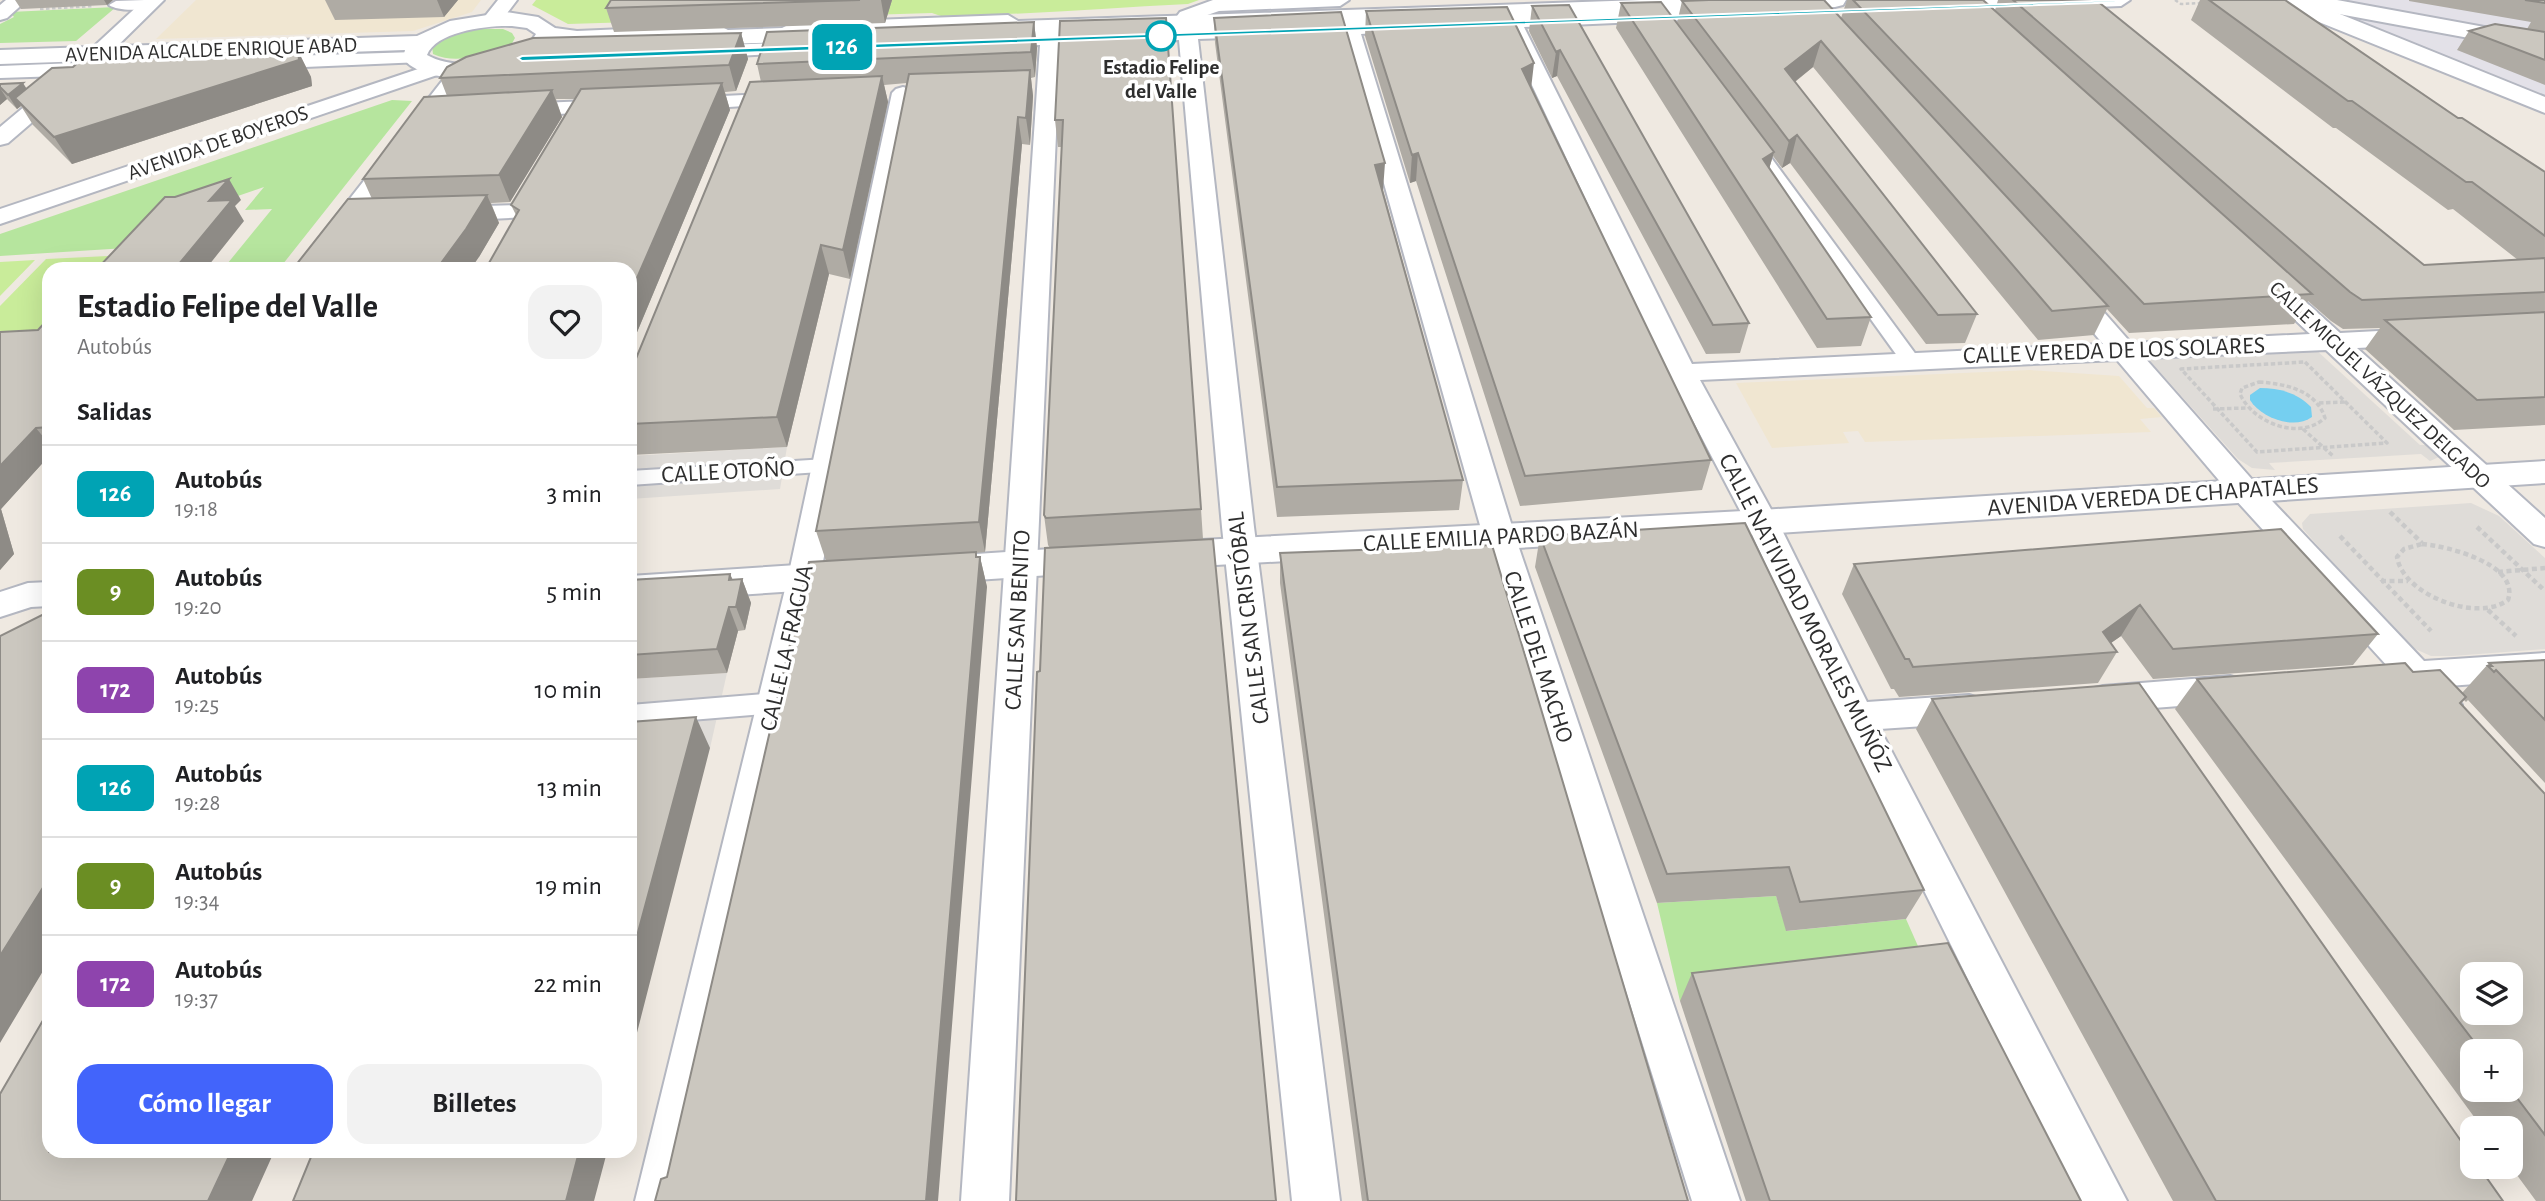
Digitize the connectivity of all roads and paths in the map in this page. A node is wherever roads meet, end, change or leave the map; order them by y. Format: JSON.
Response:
{"nodes":[{"id":1,"x":509,"y":0,"type":"edge"},
{"id":2,"x":2121,"y":0,"type":"edge"},
{"id":3,"x":2301,"y":0,"type":"edge"},
{"id":4,"x":2363,"y":0,"type":"edge"},
{"id":5,"x":2270,"y":1,"type":"edge"},
{"id":6,"x":153,"y":2,"type":"edge"},
{"id":7,"x":116,"y":5,"type":"joint"},
{"id":8,"x":1968,"y":6,"type":"junction"},
{"id":9,"x":1927,"y":7,"type":"edge"},
{"id":10,"x":1664,"y":8,"type":"edge"},
{"id":11,"x":7,"y":9,"type":"edge"},
{"id":12,"x":1834,"y":13,"type":"edge"},
{"id":13,"x":1345,"y":14,"type":"edge"},
{"id":14,"x":492,"y":20,"type":"junction"},
{"id":15,"x":1512,"y":22,"type":"junction"},
{"id":16,"x":1187,"y":26,"type":"junction"},
{"id":17,"x":1998,"y":33,"type":"edge"},
{"id":18,"x":2545,"y":33,"type":"edge"},
{"id":19,"x":1674,"y":36,"type":"edge"},
{"id":20,"x":1050,"y":39,"type":"junction"},
{"id":21,"x":2332,"y":43,"type":"edge"},
{"id":22,"x":2545,"y":45,"type":"edge"},
{"id":23,"x":556,"y":48,"type":"junction"},
{"id":24,"x":764,"y":49,"type":"junction"},
{"id":25,"x":418,"y":50,"type":"junction"},
{"id":26,"x":0,"y":57,"type":"edge"},
{"id":27,"x":90,"y":61,"type":"junction"},
{"id":28,"x":0,"y":63,"type":"edge"},
{"id":29,"x":436,"y":69,"type":"junction"},
{"id":30,"x":460,"y":71,"type":"junction"},
{"id":31,"x":0,"y":72,"type":"edge"},
{"id":32,"x":902,"y":93,"type":"edge"},
{"id":33,"x":806,"y":98,"type":"edge"},
{"id":34,"x":662,"y":104,"type":"edge"},
{"id":35,"x":635,"y":105,"type":"edge"},
{"id":36,"x":2545,"y":106,"type":"edge"},
{"id":37,"x":582,"y":107,"type":"junction"},
{"id":38,"x":492,"y":111,"type":"edge"},
{"id":39,"x":454,"y":113,"type":"edge"},
{"id":40,"x":742,"y":113,"type":"junction"},
{"id":41,"x":427,"y":114,"type":"junction"},
{"id":42,"x":1739,"y":125,"type":"edge"},
{"id":43,"x":566,"y":135,"type":"edge"},
{"id":44,"x":0,"y":138,"type":"edge"},
{"id":45,"x":533,"y":190,"type":"edge"},
{"id":46,"x":520,"y":212,"type":"junction"},
{"id":47,"x":433,"y":215,"type":"edge"},
{"id":48,"x":0,"y":216,"type":"edge"},
{"id":49,"x":377,"y":217,"type":"edge"},
{"id":50,"x":346,"y":218,"type":"junction"},
{"id":51,"x":506,"y":235,"type":"edge"},
{"id":52,"x":312,"y":262,"type":"edge"},
{"id":53,"x":2050,"y":266,"type":"edge"},
{"id":54,"x":2252,"y":267,"type":"edge"},
{"id":55,"x":2438,"y":335,"type":"edge"},
{"id":56,"x":2333,"y":341,"type":"junction"},
{"id":57,"x":2126,"y":351,"type":"junction"},
{"id":58,"x":1910,"y":360,"type":"junction"},
{"id":59,"x":1682,"y":373,"type":"junction"},
{"id":60,"x":2345,"y":402,"type":"junction"},
{"id":61,"x":2358,"y":402,"type":"dead end"},
{"id":62,"x":2318,"y":403,"type":"junction"},
{"id":63,"x":2247,"y":408,"type":"junction"},
{"id":64,"x":2206,"y":409,"type":"dead end"},
{"id":65,"x":2214,"y":409,"type":"junction"},
{"id":66,"x":2302,"y":429,"type":"junction"},
{"id":67,"x":2323,"y":448,"type":"junction"},
{"id":68,"x":2333,"y":456,"type":"dead end"},
{"id":69,"x":826,"y":466,"type":"junction"},
{"id":70,"x":2545,"y":472,"type":"edge"},
{"id":71,"x":2478,"y":476,"type":"junction"},
{"id":72,"x":637,"y":478,"type":"edge"},
{"id":73,"x":2245,"y":491,"type":"junction"},
{"id":74,"x":2390,"y":512,"type":"dead end"},
{"id":75,"x":1762,"y":522,"type":"junction"},
{"id":76,"x":2477,"y":527,"type":"dead end"},
{"id":77,"x":1499,"y":536,"type":"junction"},
{"id":78,"x":2340,"y":536,"type":"dead end"},
{"id":79,"x":2545,"y":536,"type":"edge"},
{"id":80,"x":2422,"y":544,"type":"junction"},
{"id":81,"x":1241,"y":550,"type":"junction"},
{"id":82,"x":1021,"y":565,"type":"junction"},
{"id":83,"x":2545,"y":568,"type":"edge"},
{"id":84,"x":2523,"y":571,"type":"junction"},
{"id":85,"x":2497,"y":572,"type":"junction"},
{"id":86,"x":804,"y":577,"type":"junction"},
{"id":87,"x":637,"y":589,"type":"edge"},
{"id":88,"x":2545,"y":592,"type":"edge"},
{"id":89,"x":42,"y":594,"type":"edge"},
{"id":90,"x":0,"y":604,"type":"edge"},
{"id":91,"x":2431,"y":631,"type":"dead end"},
{"id":92,"x":2545,"y":666,"type":"edge"},
{"id":93,"x":2417,"y":675,"type":"junction"},
{"id":94,"x":2376,"y":678,"type":"edge"},
{"id":95,"x":2266,"y":687,"type":"edge"},
{"id":96,"x":2141,"y":696,"type":"junction"},
{"id":97,"x":2074,"y":701,"type":"edge"},
{"id":98,"x":775,"y":703,"type":"junction"},
{"id":99,"x":2006,"y":706,"type":"edge"},
{"id":100,"x":637,"y":714,"type":"edge"},
{"id":101,"x":1856,"y":717,"type":"junction"},
{"id":102,"x":2463,"y":725,"type":"edge"},
{"id":103,"x":2166,"y":730,"type":"edge"},
{"id":104,"x":659,"y":1201,"type":"edge"},
{"id":105,"x":985,"y":1201,"type":"edge"},
{"id":106,"x":1316,"y":1201,"type":"edge"},
{"id":107,"x":1716,"y":1201,"type":"edge"},
{"id":108,"x":2103,"y":1201,"type":"edge"}],
"edges":[{"from":1,"to":14,"type":"street"},
{"from":2,"to":8,"type":"street"},
{"from":3,"to":22,"type":"main road"},
{"from":4,"to":18,"type":"main road"},
{"from":5,"to":21,"type":"street"},
{"from":5,"to":36,"type":"main road"},
{"from":6,"to":7,"type":"street"},
{"from":6,"to":27,"type":"street"},
{"from":7,"to":11,"type":"path"},
{"from":8,"to":9,"type":"street"},
{"from":8,"to":17,"type":"street"},
{"from":10,"to":12,"type":"street"},
{"from":10,"to":15,"type":"street"},
{"from":10,"to":16,"type":"main road"},
{"from":10,"to":19,"type":"street"},
{"from":12,"to":23,"type":"main road"},
{"from":13,"to":15,"type":"street"},
{"from":13,"to":16,"type":"street"},
{"from":13,"to":16,"type":"street"},
{"from":13,"to":77,"type":"street","name":"CALLE DEL MACHO"},
{"from":14,"to":23,"type":"main road"},
{"from":14,"to":25,"type":"main road"},
{"from":15,"to":59,"type":"street","name":"CALLE NATIVIDAD MORALES MUÑÓZ"},
{"from":16,"to":20,"type":"street"},
{"from":16,"to":23,"type":"main road"},
{"from":16,"to":81,"type":"street","name":"CALLE SAN CRISTÓBAL"},
{"from":20,"to":24,"type":"street"},
{"from":20,"to":82,"type":"street","name":"CALLE SAN BENITO"},
{"from":23,"to":24,"type":"street"},
{"from":23,"to":30,"type":"main road"},
{"from":24,"to":40,"type":"street"},
{"from":25,"to":27,"type":"main road","name":"AVENIDA ALCALDE ENRIQUE ABAD"},
{"from":25,"to":29,"type":"main road"},
{"from":26,"to":27,"type":"main road","name":"AVENIDA ALCALDE ENRIQUE ABAD"},
{"from":27,"to":28,"type":"main road","name":"AVENIDA ALCALDE ENRIQUE ABAD"},
{"from":27,"to":31,"type":"street"},
{"from":27,"to":44,"type":"street"},
{"from":29,"to":30,"type":"main road"},
{"from":29,"to":48,"type":"street","name":"AVENIDA DE BOYEROS"},
{"from":30,"to":41,"type":"street"},
{"from":32,"to":69,"type":"street","name":"CALLE LA FRAGUA"},
{"from":33,"to":40,"type":"street"},
{"from":34,"to":40,"type":"street"},
{"from":35,"to":37,"type":"street"},
{"from":37,"to":38,"type":"street"},
{"from":37,"to":43,"type":"street"},
{"from":39,"to":41,"type":"street"},
{"from":41,"to":50,"type":"street"},
{"from":42,"to":58,"type":"street"},
{"from":45,"to":46,"type":"street"},
{"from":46,"to":47,"type":"street"},
{"from":46,"to":51,"type":"street"},
{"from":49,"to":50,"type":"street"},
{"from":50,"to":52,"type":"street"},
{"from":53,"to":57,"type":"street"},
{"from":54,"to":56,"type":"street","name":"CALLE MIGUEL VÁZQUEZ DELGADO"},
{"from":55,"to":56,"type":"street","name":"CALLE VEREDA DE LOS SOLARES"},
{"from":56,"to":57,"type":"street","name":"CALLE VEREDA DE LOS SOLARES"},
{"from":56,"to":71,"type":"street","name":"CALLE MIGUEL VÁZQUEZ DELGADO"},
{"from":57,"to":58,"type":"street","name":"CALLE VEREDA DE LOS SOLARES"},
{"from":57,"to":73,"type":"street"},
{"from":58,"to":59,"type":"street","name":"CALLE VEREDA DE LOS SOLARES"},
{"from":59,"to":75,"type":"street","name":"CALLE NATIVIDAD MORALES MUÑÓZ"},
{"from":60,"to":61,"type":"path"},
{"from":60,"to":62,"type":"path"},
{"from":60,"to":65,"type":"path"},
{"from":60,"to":67,"type":"path"},
{"from":62,"to":63,"type":"path"},
{"from":62,"to":66,"type":"path"},
{"from":63,"to":65,"type":"path"},
{"from":63,"to":66,"type":"path"},
{"from":64,"to":65,"type":"path"},
{"from":65,"to":67,"type":"path"},
{"from":66,"to":67,"type":"path"},
{"from":67,"to":68,"type":"path"},
{"from":69,"to":72,"type":"street","name":"CALLE OTOÑO"},
{"from":69,"to":86,"type":"street","name":"CALLE LA FRAGUA"},
{"from":70,"to":71,"type":"main road","name":"AVENIDA VEREDA DE CHAPATALES"},
{"from":71,"to":73,"type":"main road","name":"AVENIDA VEREDA DE CHAPATALES"},
{"from":71,"to":79,"type":"street","name":"CALLE MIGUEL VÁZQUEZ DELGADO"},
{"from":73,"to":75,"type":"main road","name":"AVENIDA VEREDA DE CHAPATALES"},
{"from":73,"to":93,"type":"street"},
{"from":74,"to":80,"type":"path"},
{"from":75,"to":77,"type":"main road","name":"CALLE EMILIA PARDO BAZÁN"},
{"from":75,"to":101,"type":"street","name":"CALLE NATIVIDAD MORALES MUÑÓZ"},
{"from":76,"to":84,"type":"path"},
{"from":77,"to":81,"type":"main road","name":"CALLE EMILIA PARDO BAZÁN"},
{"from":77,"to":107,"type":"street","name":"CALLE DEL MACHO"},
{"from":78,"to":91,"type":"path"},
{"from":80,"to":85,"type":"path"},
{"from":80,"to":85,"type":"path"},
{"from":81,"to":82,"type":"main road","name":"CALLE EMILIA PARDO BAZÁN"},
{"from":81,"to":106,"type":"street","name":"CALLE SAN CRISTÓBAL"},
{"from":82,"to":86,"type":"main road","name":"CALLE EMILIA PARDO BAZÁN"},
{"from":82,"to":105,"type":"street","name":"CALLE SAN BENITO"},
{"from":83,"to":84,"type":"path"},
{"from":84,"to":85,"type":"path"},
{"from":84,"to":88,"type":"path"},
{"from":86,"to":87,"type":"main road","name":"CALLE EMILIA PARDO BAZÁN"},
{"from":86,"to":98,"type":"street","name":"CALLE LA FRAGUA"},
{"from":89,"to":90,"type":"street"},
{"from":92,"to":93,"type":"street"},
{"from":93,"to":94,"type":"street"},
{"from":93,"to":102,"type":"street"},
{"from":95,"to":96,"type":"street"},
{"from":96,"to":97,"type":"street"},
{"from":96,"to":103,"type":"street"},
{"from":98,"to":100,"type":"street"},
{"from":98,"to":104,"type":"street","name":"CALLE LA FRAGUA"},
{"from":99,"to":101,"type":"street"},
{"from":101,"to":108,"type":"street","name":"CALLE NATIVIDAD MORALES MUÑÓZ"}]}
